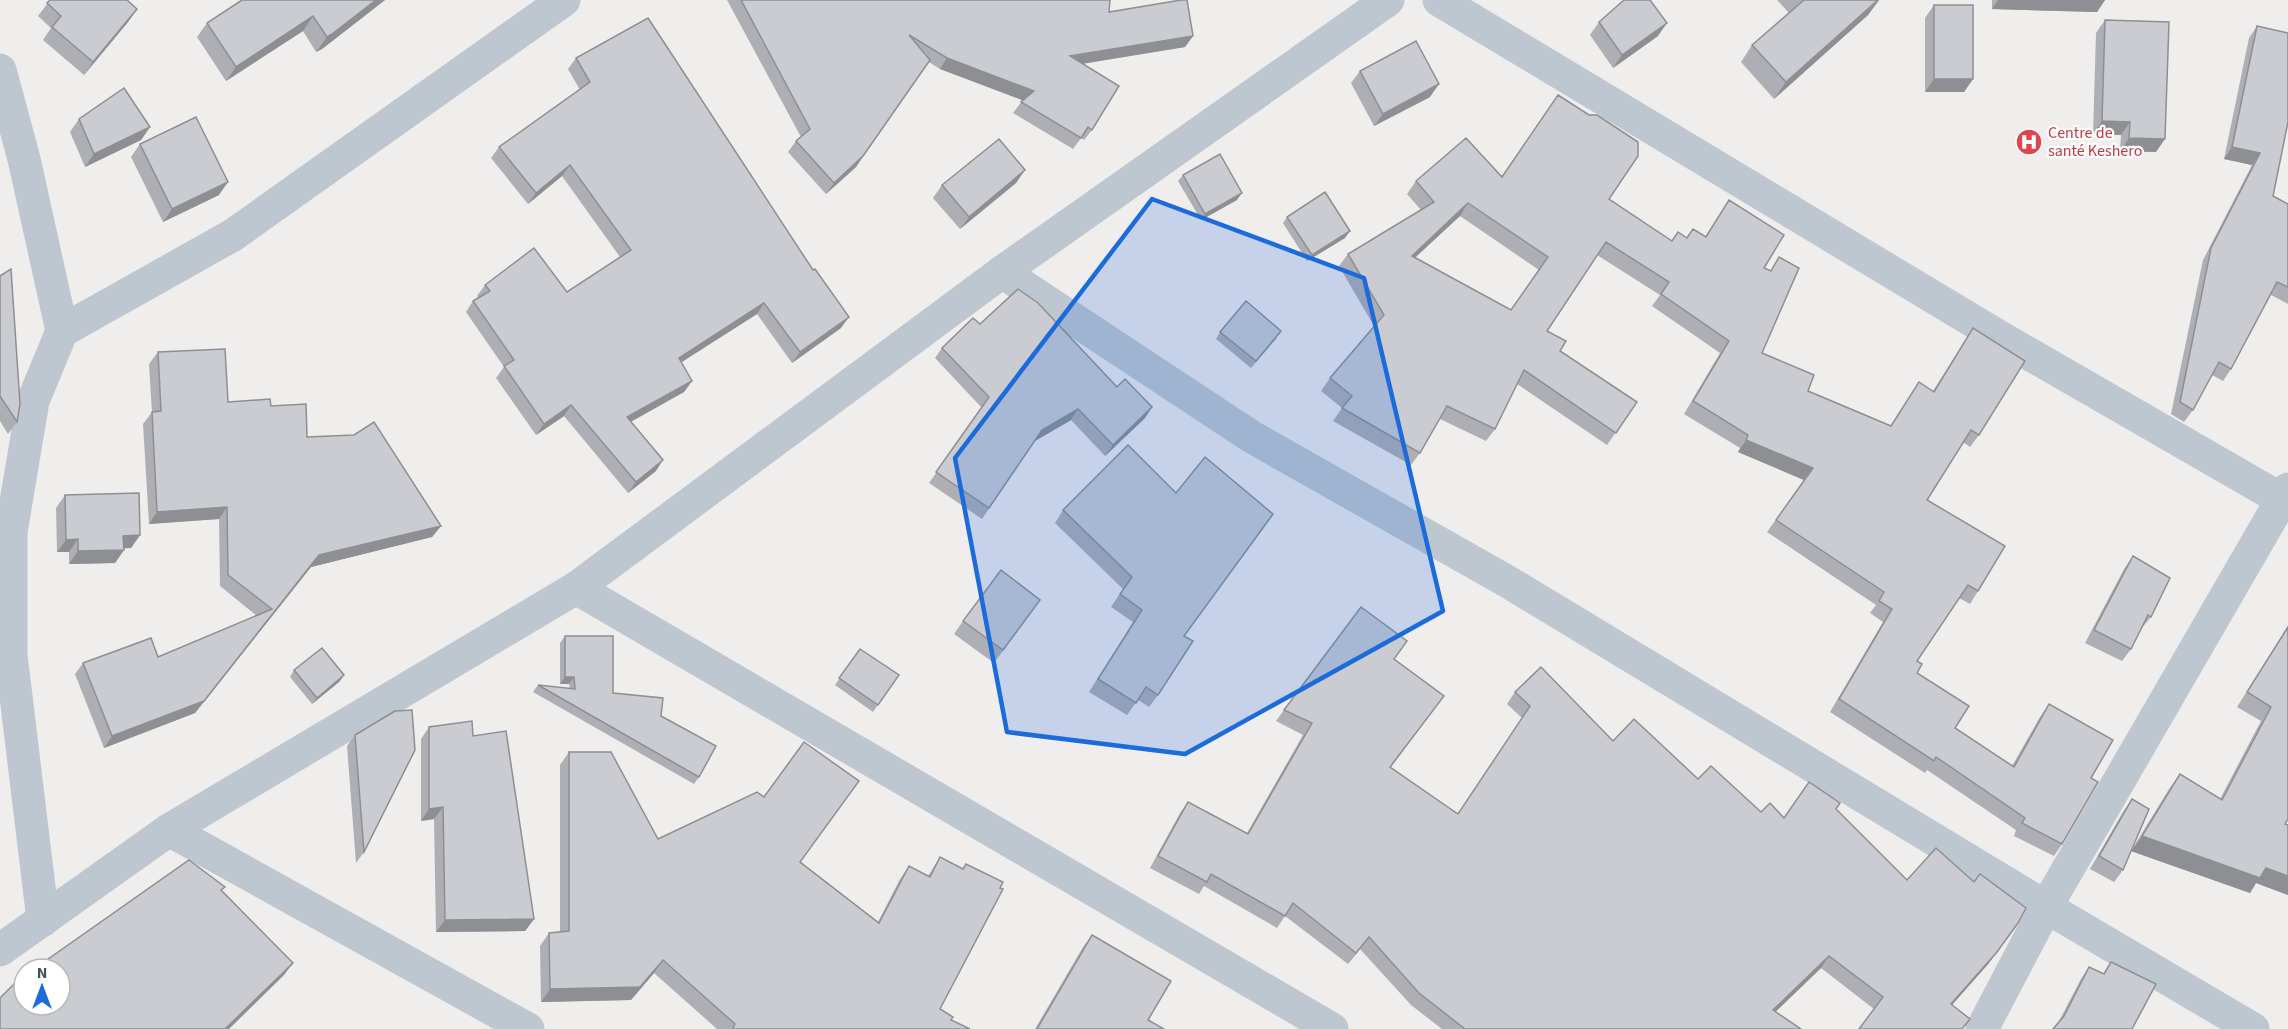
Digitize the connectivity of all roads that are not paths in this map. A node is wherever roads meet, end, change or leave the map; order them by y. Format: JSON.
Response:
{"nodes":[{"id":1,"x":564,"y":0,"type":"edge"},
{"id":2,"x":1388,"y":0,"type":"edge"},
{"id":3,"x":1439,"y":0,"type":"edge"},
{"id":4,"x":0,"y":70,"type":"edge"},
{"id":5,"x":1002,"y":272,"type":"junction"},
{"id":6,"x":62,"y":331,"type":"junction"},
{"id":7,"x":2286,"y":497,"type":"edge"},
{"id":8,"x":576,"y":588,"type":"junction"},
{"id":9,"x":170,"y":830,"type":"junction"},
{"id":10,"x":2046,"y":907,"type":"junction"},
{"id":11,"x":44,"y":920,"type":"junction"},
{"id":12,"x":0,"y":950,"type":"edge"},
{"id":13,"x":528,"y":1029,"type":"edge"},
{"id":14,"x":1332,"y":1029,"type":"edge"},
{"id":15,"x":1982,"y":1029,"type":"edge"},
{"id":16,"x":2253,"y":1029,"type":"edge"}],
"edges":[{"from":1,"to":6,"type":"street"},
{"from":2,"to":5,"type":"street"},
{"from":3,"to":7,"type":"street"},
{"from":4,"to":6,"type":"street"},
{"from":5,"to":8,"type":"street"},
{"from":5,"to":10,"type":"street"},
{"from":6,"to":11,"type":"street"},
{"from":7,"to":10,"type":"street"},
{"from":8,"to":9,"type":"street"},
{"from":8,"to":14,"type":"street"},
{"from":9,"to":11,"type":"street"},
{"from":9,"to":13,"type":"street"},
{"from":10,"to":15,"type":"street"},
{"from":10,"to":16,"type":"street"},
{"from":11,"to":12,"type":"street"}]}
